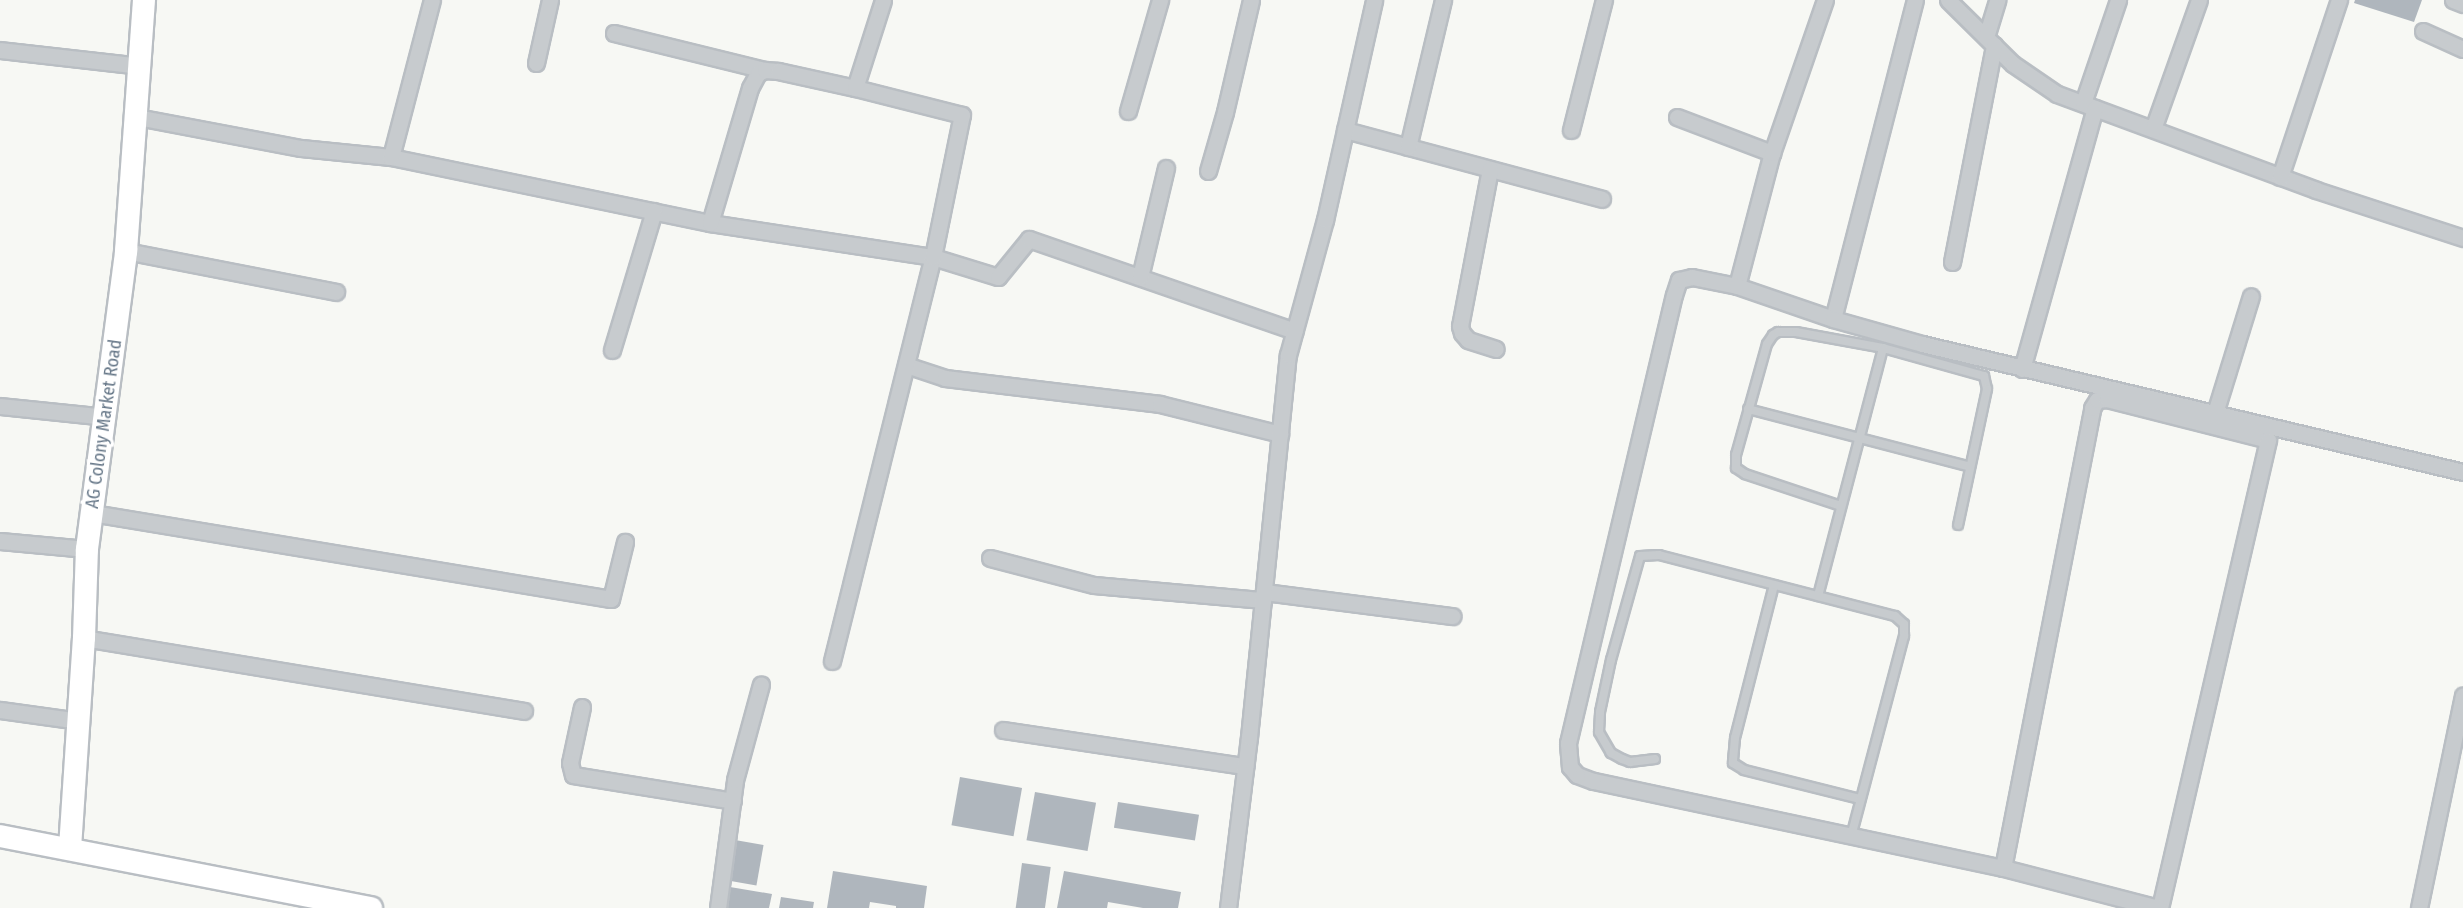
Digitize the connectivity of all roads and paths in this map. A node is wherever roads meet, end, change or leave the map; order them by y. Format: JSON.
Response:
{"nodes":[{"id":1,"x":144,"y":0,"type":"edge"},
{"id":2,"x":432,"y":0,"type":"edge"},
{"id":3,"x":550,"y":0,"type":"edge"},
{"id":4,"x":883,"y":0,"type":"edge"},
{"id":5,"x":1160,"y":0,"type":"edge"},
{"id":6,"x":1251,"y":0,"type":"edge"},
{"id":7,"x":1374,"y":0,"type":"edge"},
{"id":8,"x":1443,"y":0,"type":"edge"},
{"id":9,"x":1604,"y":0,"type":"edge"},
{"id":10,"x":1825,"y":0,"type":"edge"},
{"id":11,"x":1915,"y":0,"type":"edge"},
{"id":12,"x":1948,"y":0,"type":"edge"},
{"id":13,"x":1997,"y":0,"type":"edge"},
{"id":14,"x":2118,"y":0,"type":"edge"},
{"id":15,"x":2199,"y":0,"type":"edge"},
{"id":16,"x":2338,"y":0,"type":"edge"},
{"id":17,"x":2453,"y":0,"type":"edge"},
{"id":18,"x":2463,"y":4,"type":"edge"},
{"id":19,"x":2423,"y":31,"type":"dead end"},
{"id":20,"x":614,"y":33,"type":"dead end"},
{"id":21,"x":1990,"y":41,"type":"junction"},
{"id":22,"x":2463,"y":49,"type":"edge"},
{"id":23,"x":0,"y":50,"type":"edge"},
{"id":24,"x":537,"y":63,"type":"dead end"},
{"id":25,"x":140,"y":66,"type":"junction"},
{"id":26,"x":765,"y":70,"type":"junction"},
{"id":27,"x":855,"y":88,"type":"junction"},
{"id":28,"x":2089,"y":105,"type":"junction"},
{"id":29,"x":1128,"y":111,"type":"dead end"},
{"id":30,"x":137,"y":117,"type":"junction"},
{"id":31,"x":1677,"y":117,"type":"dead end"},
{"id":32,"x":2153,"y":129,"type":"junction"},
{"id":33,"x":1345,"y":130,"type":"junction"},
{"id":34,"x":1570,"y":130,"type":"dead end"},
{"id":35,"x":1408,"y":147,"type":"junction"},
{"id":36,"x":1772,"y":153,"type":"junction"},
{"id":37,"x":392,"y":157,"type":"junction"},
{"id":38,"x":1167,"y":168,"type":"dead end"},
{"id":39,"x":1490,"y":169,"type":"junction"},
{"id":40,"x":1208,"y":171,"type":"dead end"},
{"id":41,"x":2280,"y":177,"type":"junction"},
{"id":42,"x":1602,"y":200,"type":"dead end"},
{"id":43,"x":654,"y":210,"type":"junction"},
{"id":44,"x":710,"y":223,"type":"junction"},
{"id":45,"x":2463,"y":238,"type":"edge"},
{"id":46,"x":126,"y":251,"type":"junction"},
{"id":47,"x":933,"y":257,"type":"junction"},
{"id":48,"x":1952,"y":262,"type":"dead end"},
{"id":49,"x":1140,"y":277,"type":"junction"},
{"id":50,"x":1737,"y":286,"type":"junction"},
{"id":51,"x":336,"y":292,"type":"dead end"},
{"id":52,"x":2251,"y":296,"type":"dead end"},
{"id":53,"x":1833,"y":319,"type":"junction"},
{"id":54,"x":1295,"y":331,"type":"junction"},
{"id":55,"x":1883,"y":348,"type":"junction"},
{"id":56,"x":1496,"y":349,"type":"dead end"},
{"id":57,"x":612,"y":350,"type":"dead end"},
{"id":58,"x":906,"y":365,"type":"junction"},
{"id":59,"x":2022,"y":369,"type":"junction"},
{"id":60,"x":0,"y":406,"type":"edge"},
{"id":61,"x":1748,"y":409,"type":"junction"},
{"id":62,"x":2215,"y":413,"type":"junction"},
{"id":63,"x":106,"y":417,"type":"junction"},
{"id":64,"x":1280,"y":434,"type":"junction"},
{"id":65,"x":1859,"y":439,"type":"junction"},
{"id":66,"x":1970,"y":467,"type":"junction"},
{"id":67,"x":2463,"y":472,"type":"edge"},
{"id":68,"x":1841,"y":506,"type":"junction"},
{"id":69,"x":92,"y":513,"type":"junction"},
{"id":70,"x":1958,"y":525,"type":"dead end"},
{"id":71,"x":0,"y":541,"type":"edge"},
{"id":72,"x":625,"y":542,"type":"dead end"},
{"id":73,"x":87,"y":549,"type":"junction"},
{"id":74,"x":990,"y":558,"type":"dead end"},
{"id":75,"x":1774,"y":585,"type":"junction"},
{"id":76,"x":1263,"y":596,"type":"junction"},
{"id":77,"x":1818,"y":597,"type":"junction"},
{"id":78,"x":1452,"y":616,"type":"dead end"},
{"id":79,"x":84,"y":638,"type":"junction"},
{"id":80,"x":832,"y":661,"type":"dead end"},
{"id":81,"x":761,"y":684,"type":"dead end"},
{"id":82,"x":2463,"y":696,"type":"edge"},
{"id":83,"x":582,"y":707,"type":"dead end"},
{"id":84,"x":0,"y":710,"type":"edge"},
{"id":85,"x":524,"y":711,"type":"dead end"},
{"id":86,"x":79,"y":721,"type":"junction"},
{"id":87,"x":1004,"y":730,"type":"dead end"},
{"id":88,"x":1654,"y":759,"type":"dead end"},
{"id":89,"x":1245,"y":766,"type":"junction"},
{"id":90,"x":1860,"y":799,"type":"junction"},
{"id":91,"x":733,"y":801,"type":"junction"},
{"id":92,"x":0,"y":836,"type":"edge"},
{"id":93,"x":1851,"y":836,"type":"junction"},
{"id":94,"x":70,"y":848,"type":"junction"},
{"id":95,"x":2003,"y":868,"type":"junction"},
{"id":96,"x":371,"y":908,"type":"edge"},
{"id":97,"x":718,"y":908,"type":"edge"},
{"id":98,"x":1228,"y":908,"type":"edge"},
{"id":99,"x":2159,"y":908,"type":"edge"},
{"id":100,"x":2419,"y":908,"type":"edge"}],
"edges":[{"from":1,"to":25,"type":"street","name":"AG Colony Market Road"},
{"from":2,"to":37,"type":"street"},
{"from":3,"to":24,"type":"street"},
{"from":4,"to":27,"type":"street"},
{"from":5,"to":29,"type":"street"},
{"from":6,"to":40,"type":"street"},
{"from":7,"to":33,"type":"street"},
{"from":8,"to":35,"type":"street"},
{"from":9,"to":34,"type":"street"},
{"from":10,"to":36,"type":"street"},
{"from":11,"to":53,"type":"street"},
{"from":12,"to":21,"type":"street"},
{"from":13,"to":21,"type":"street"},
{"from":14,"to":28,"type":"street"},
{"from":15,"to":32,"type":"street"},
{"from":16,"to":41,"type":"street"},
{"from":17,"to":18,"type":"street"},
{"from":19,"to":22,"type":"street"},
{"from":20,"to":26,"type":"street"},
{"from":21,"to":28,"type":"street"},
{"from":21,"to":48,"type":"street"},
{"from":23,"to":25,"type":"street"},
{"from":25,"to":30,"type":"street","name":"AG Colony Market Road"},
{"from":26,"to":27,"type":"street"},
{"from":26,"to":44,"type":"street"},
{"from":27,"to":47,"type":"street"},
{"from":28,"to":32,"type":"street"},
{"from":28,"to":59,"type":"street"},
{"from":30,"to":37,"type":"street"},
{"from":30,"to":46,"type":"street","name":"AG Colony Market Road"},
{"from":31,"to":36,"type":"street"},
{"from":32,"to":41,"type":"street"},
{"from":33,"to":35,"type":"street"},
{"from":33,"to":54,"type":"street"},
{"from":35,"to":39,"type":"street"},
{"from":36,"to":50,"type":"street"},
{"from":37,"to":43,"type":"street"},
{"from":38,"to":49,"type":"street"},
{"from":39,"to":42,"type":"street"},
{"from":39,"to":56,"type":"street"},
{"from":41,"to":45,"type":"street"},
{"from":43,"to":44,"type":"street"},
{"from":43,"to":57,"type":"street"},
{"from":44,"to":47,"type":"street"},
{"from":46,"to":51,"type":"street"},
{"from":46,"to":63,"type":"street","name":"AG Colony Market Road"},
{"from":47,"to":49,"type":"street"},
{"from":47,"to":58,"type":"street"},
{"from":49,"to":54,"type":"street"},
{"from":50,"to":53,"type":"street"},
{"from":50,"to":93,"type":"street"},
{"from":52,"to":62,"type":"street"},
{"from":53,"to":59,"type":"street"},
{"from":54,"to":64,"type":"street"},
{"from":55,"to":61,"type":"lane"},
{"from":55,"to":65,"type":"lane"},
{"from":55,"to":66,"type":"lane"},
{"from":58,"to":64,"type":"street"},
{"from":58,"to":80,"type":"street"},
{"from":59,"to":62,"type":"street"},
{"from":60,"to":63,"type":"street"},
{"from":61,"to":65,"type":"lane"},
{"from":61,"to":68,"type":"lane"},
{"from":62,"to":67,"type":"street"},
{"from":63,"to":69,"type":"street","name":"AG Colony Market Road"},
{"from":64,"to":76,"type":"street"},
{"from":65,"to":66,"type":"lane"},
{"from":65,"to":68,"type":"lane"},
{"from":66,"to":70,"type":"lane"},
{"from":68,"to":77,"type":"lane"},
{"from":69,"to":72,"type":"street"},
{"from":69,"to":73,"type":"street","name":"AG Colony Market Road"},
{"from":71,"to":73,"type":"street"},
{"from":73,"to":79,"type":"street","name":"AG Colony Market Road"},
{"from":74,"to":76,"type":"street"},
{"from":75,"to":77,"type":"lane"},
{"from":75,"to":88,"type":"lane"},
{"from":75,"to":90,"type":"lane"},
{"from":76,"to":78,"type":"street"},
{"from":76,"to":89,"type":"street"},
{"from":77,"to":90,"type":"lane"},
{"from":79,"to":85,"type":"street"},
{"from":79,"to":86,"type":"street","name":"AG Colony Market Road"},
{"from":81,"to":91,"type":"street"},
{"from":82,"to":100,"type":"street"},
{"from":83,"to":91,"type":"street"},
{"from":84,"to":86,"type":"street"},
{"from":86,"to":94,"type":"street","name":"AG Colony Market Road"},
{"from":87,"to":89,"type":"street"},
{"from":89,"to":98,"type":"street"},
{"from":90,"to":93,"type":"lane"},
{"from":91,"to":97,"type":"street"},
{"from":92,"to":94,"type":"street"},
{"from":93,"to":95,"type":"street"},
{"from":94,"to":96,"type":"street"},
{"from":95,"to":99,"type":"street"},
{"from":95,"to":99,"type":"street"}]}
